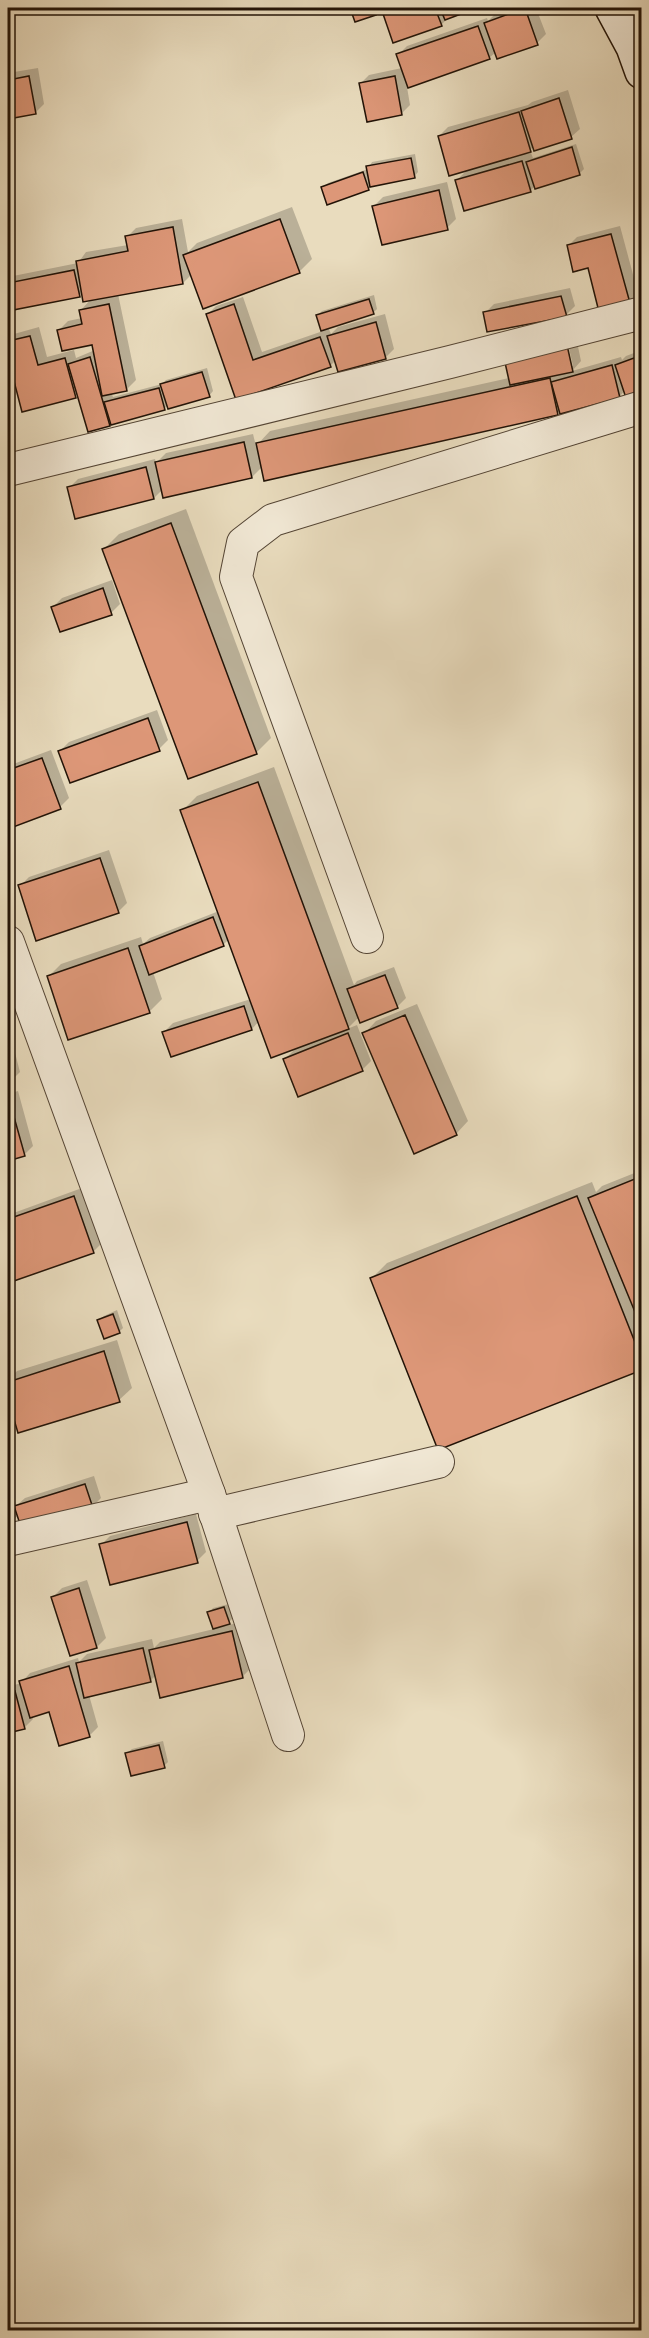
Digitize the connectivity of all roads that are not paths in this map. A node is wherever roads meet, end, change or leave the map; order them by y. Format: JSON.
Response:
{"nodes":[{"id":1,"x":612,"y":8,"type":"edge"},
{"id":2,"x":642,"y":72,"type":"edge"},
{"id":3,"x":642,"y":313,"type":"edge"},
{"id":4,"x":642,"y":407,"type":"edge"},
{"id":5,"x":8,"y":470,"type":"edge"},
{"id":6,"x":367,"y":937,"type":"dead end"},
{"id":7,"x":8,"y":942,"type":"edge"},
{"id":8,"x":438,"y":1462,"type":"dead end"},
{"id":9,"x":212,"y":1504,"type":"junction"},
{"id":10,"x":8,"y":1540,"type":"edge"},
{"id":11,"x":288,"y":1735,"type":"dead end"}],
"edges":[{"from":1,"to":2,"type":"main road"},
{"from":3,"to":5,"type":"street"},
{"from":4,"to":6,"type":"street"},
{"from":7,"to":9,"type":"street"},
{"from":8,"to":9,"type":"street"},
{"from":9,"to":10,"type":"street"},
{"from":9,"to":11,"type":"street"}]}
